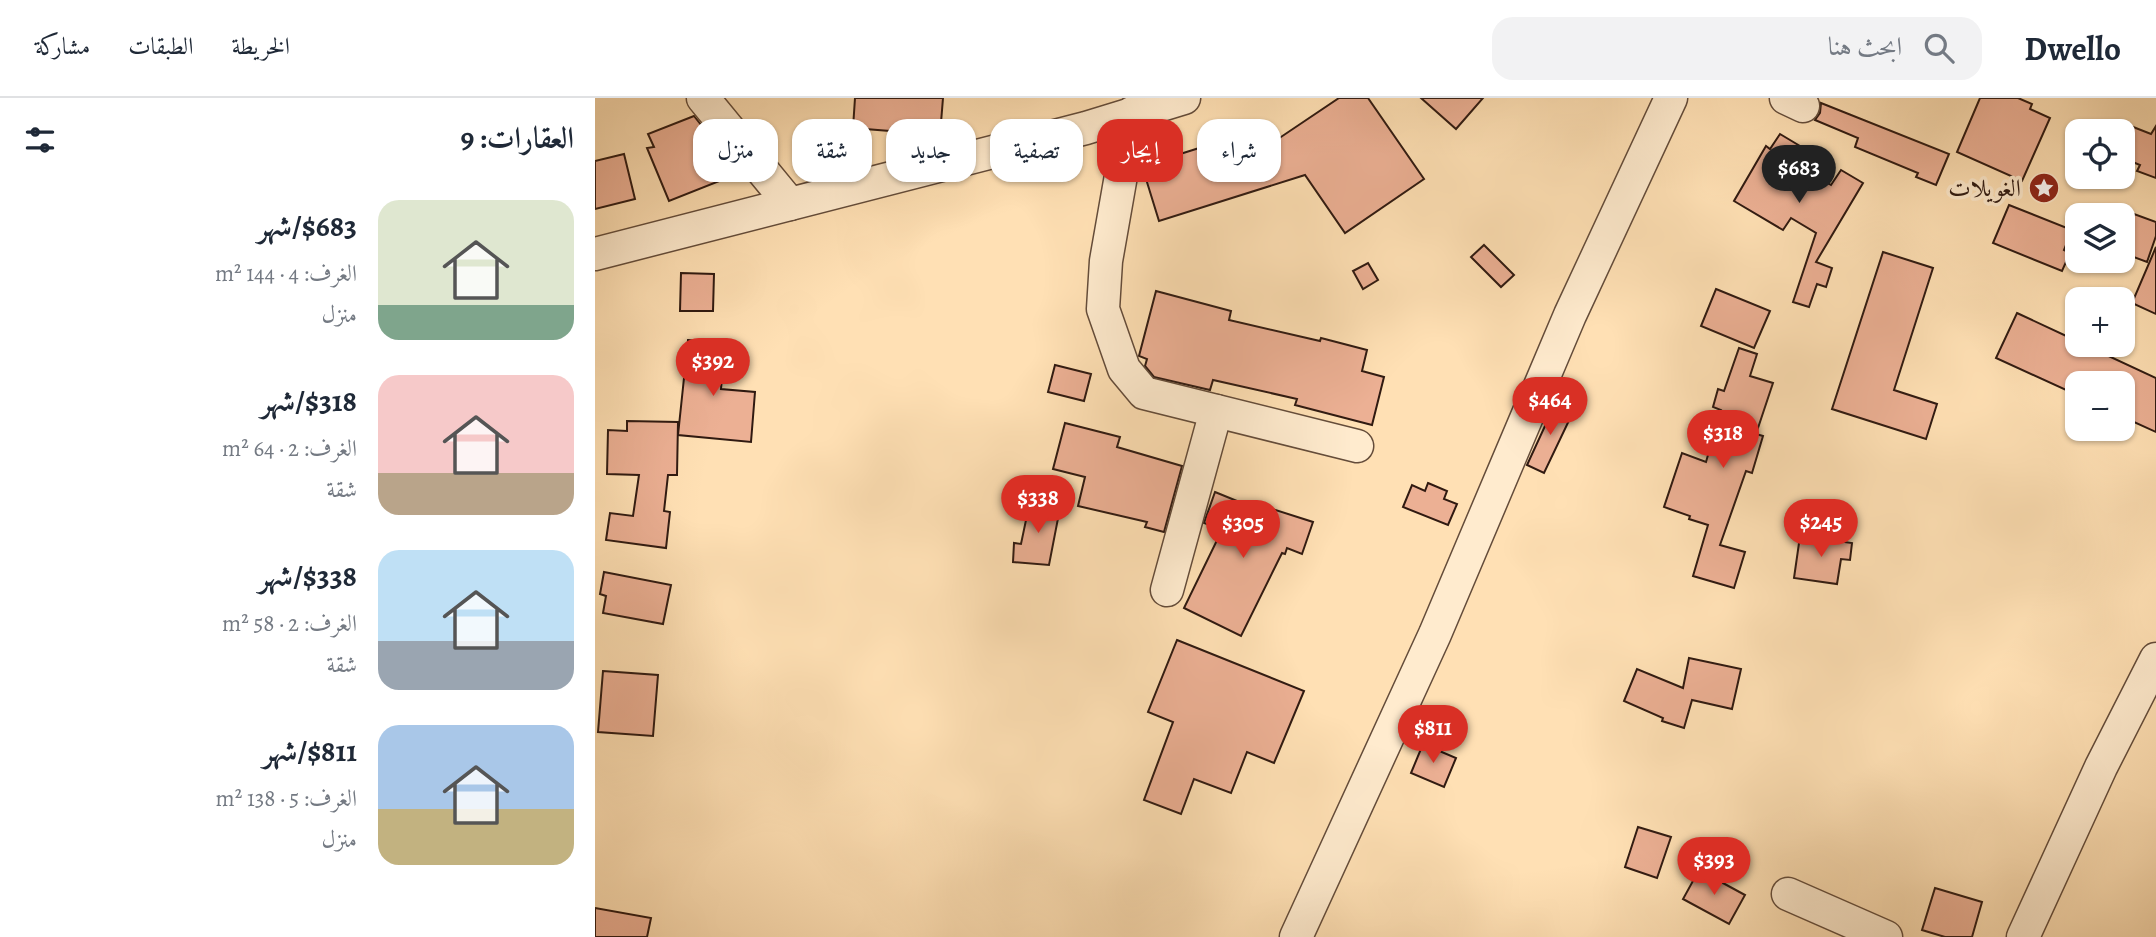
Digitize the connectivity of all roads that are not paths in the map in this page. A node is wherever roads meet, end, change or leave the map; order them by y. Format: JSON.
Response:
{"nodes":[{"id":1,"x":703,"y":98,"type":"edge"},
{"id":2,"x":1185,"y":98,"type":"edge"},
{"id":3,"x":1671,"y":98,"type":"edge"},
{"id":4,"x":1132,"y":114,"type":"junction"},
{"id":5,"x":790,"y":204,"type":"junction"},
{"id":6,"x":595,"y":254,"type":"edge"},
{"id":7,"x":1216,"y":411,"type":"junction"},
{"id":8,"x":1357,"y":446,"type":"dead end"},
{"id":9,"x":1167,"y":590,"type":"dead end"},
{"id":10,"x":2156,"y":659,"type":"edge"},
{"id":11,"x":1788,"y":894,"type":"dead end"},
{"id":12,"x":1296,"y":937,"type":"edge"},
{"id":13,"x":1885,"y":937,"type":"edge"},
{"id":14,"x":2023,"y":937,"type":"edge"}],
"edges":[{"from":1,"to":5,"type":"street"},
{"from":2,"to":4,"type":"street"},
{"from":3,"to":12,"type":"street"},
{"from":4,"to":5,"type":"street"},
{"from":4,"to":7,"type":"street"},
{"from":5,"to":6,"type":"street"},
{"from":7,"to":8,"type":"street"},
{"from":7,"to":9,"type":"street"},
{"from":10,"to":14,"type":"street"},
{"from":11,"to":13,"type":"street"}]}
